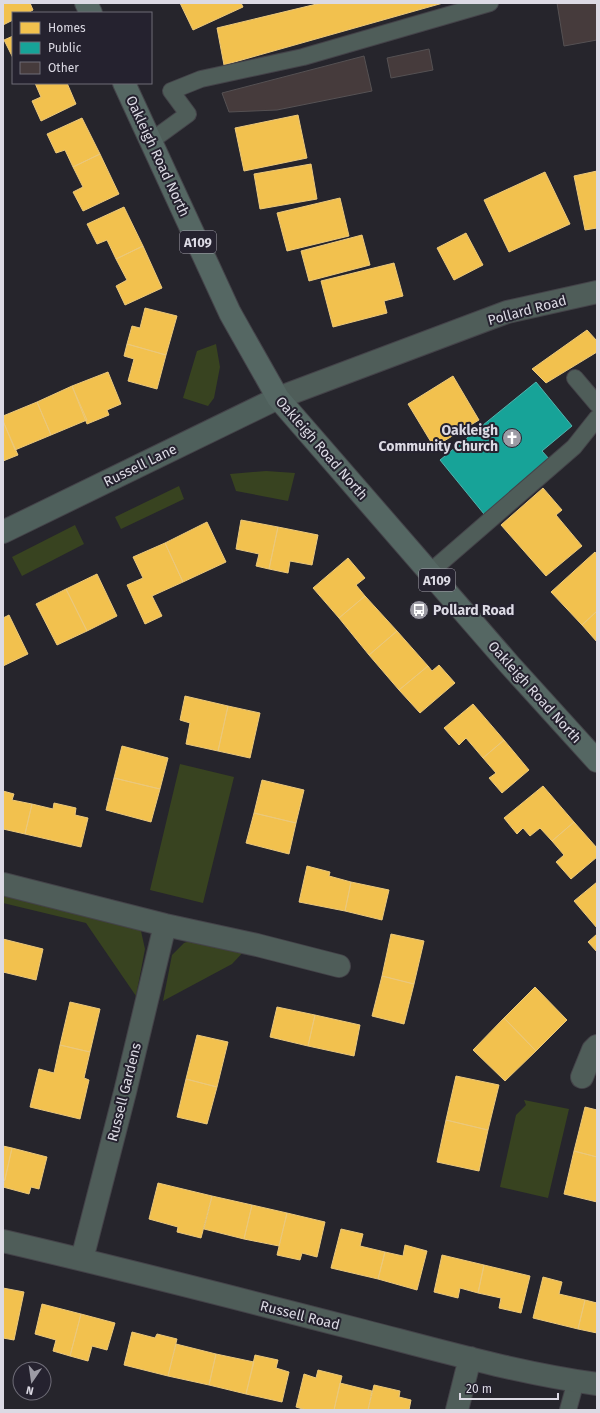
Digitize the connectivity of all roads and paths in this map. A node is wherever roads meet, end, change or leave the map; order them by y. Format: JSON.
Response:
{"nodes":[{"id":1,"x":86,"y":3,"type":"edge"},
{"id":2,"x":490,"y":3,"type":"edge"},
{"id":3,"x":90,"y":12,"type":"edge"},
{"id":4,"x":124,"y":84,"type":"edge"},
{"id":5,"x":151,"y":142,"type":"junction"},
{"id":6,"x":597,"y":292,"type":"edge"},
{"id":7,"x":575,"y":378,"type":"dead end"},
{"id":8,"x":278,"y":398,"type":"junction"},
{"id":9,"x":597,"y":404,"type":"edge"},
{"id":10,"x":597,"y":418,"type":"edge"},
{"id":11,"x":3,"y":532,"type":"edge"},
{"id":12,"x":430,"y":572,"type":"junction"},
{"id":13,"x":597,"y":761,"type":"edge"},
{"id":14,"x":3,"y":884,"type":"edge"},
{"id":15,"x":165,"y":925,"type":"junction"},
{"id":16,"x":339,"y":966,"type":"dead end"},
{"id":17,"x":597,"y":1046,"type":"edge"},
{"id":18,"x":582,"y":1077,"type":"dead end"},
{"id":19,"x":3,"y":1241,"type":"edge"},
{"id":20,"x":82,"y":1259,"type":"junction"},
{"id":21,"x":470,"y":1358,"type":"junction"},
{"id":22,"x":587,"y":1383,"type":"edge"},
{"id":23,"x":457,"y":1410,"type":"edge"},
{"id":24,"x":568,"y":1410,"type":"edge"}],
"edges":[{"from":1,"to":3,"type":"main road"},
{"from":2,"to":5,"type":"lane"},
{"from":4,"to":5,"type":"main road","name":"Oakleigh Road North","number":"A109"},
{"from":5,"to":8,"type":"main road","name":"Oakleigh Road North","number":"A109"},
{"from":6,"to":8,"type":"street","name":"Pollard Road"},
{"from":7,"to":9,"type":"lane"},
{"from":8,"to":11,"type":"main road","name":"Russell Lane"},
{"from":8,"to":12,"type":"main road","name":"Oakleigh Road North","number":"A109"},
{"from":10,"to":12,"type":"lane"},
{"from":12,"to":13,"type":"main road","name":"Oakleigh Road North","number":"A109"},
{"from":14,"to":15,"type":"street"},
{"from":15,"to":16,"type":"street"},
{"from":15,"to":20,"type":"street","name":"Russell Gardens"},
{"from":17,"to":18,"type":"street"},
{"from":19,"to":20,"type":"street","name":"Russell Road"},
{"from":20,"to":21,"type":"street","name":"Russell Road"},
{"from":21,"to":22,"type":"street","name":"Russell Road"},
{"from":21,"to":23,"type":"street"},
{"from":22,"to":24,"type":"lane"}]}
